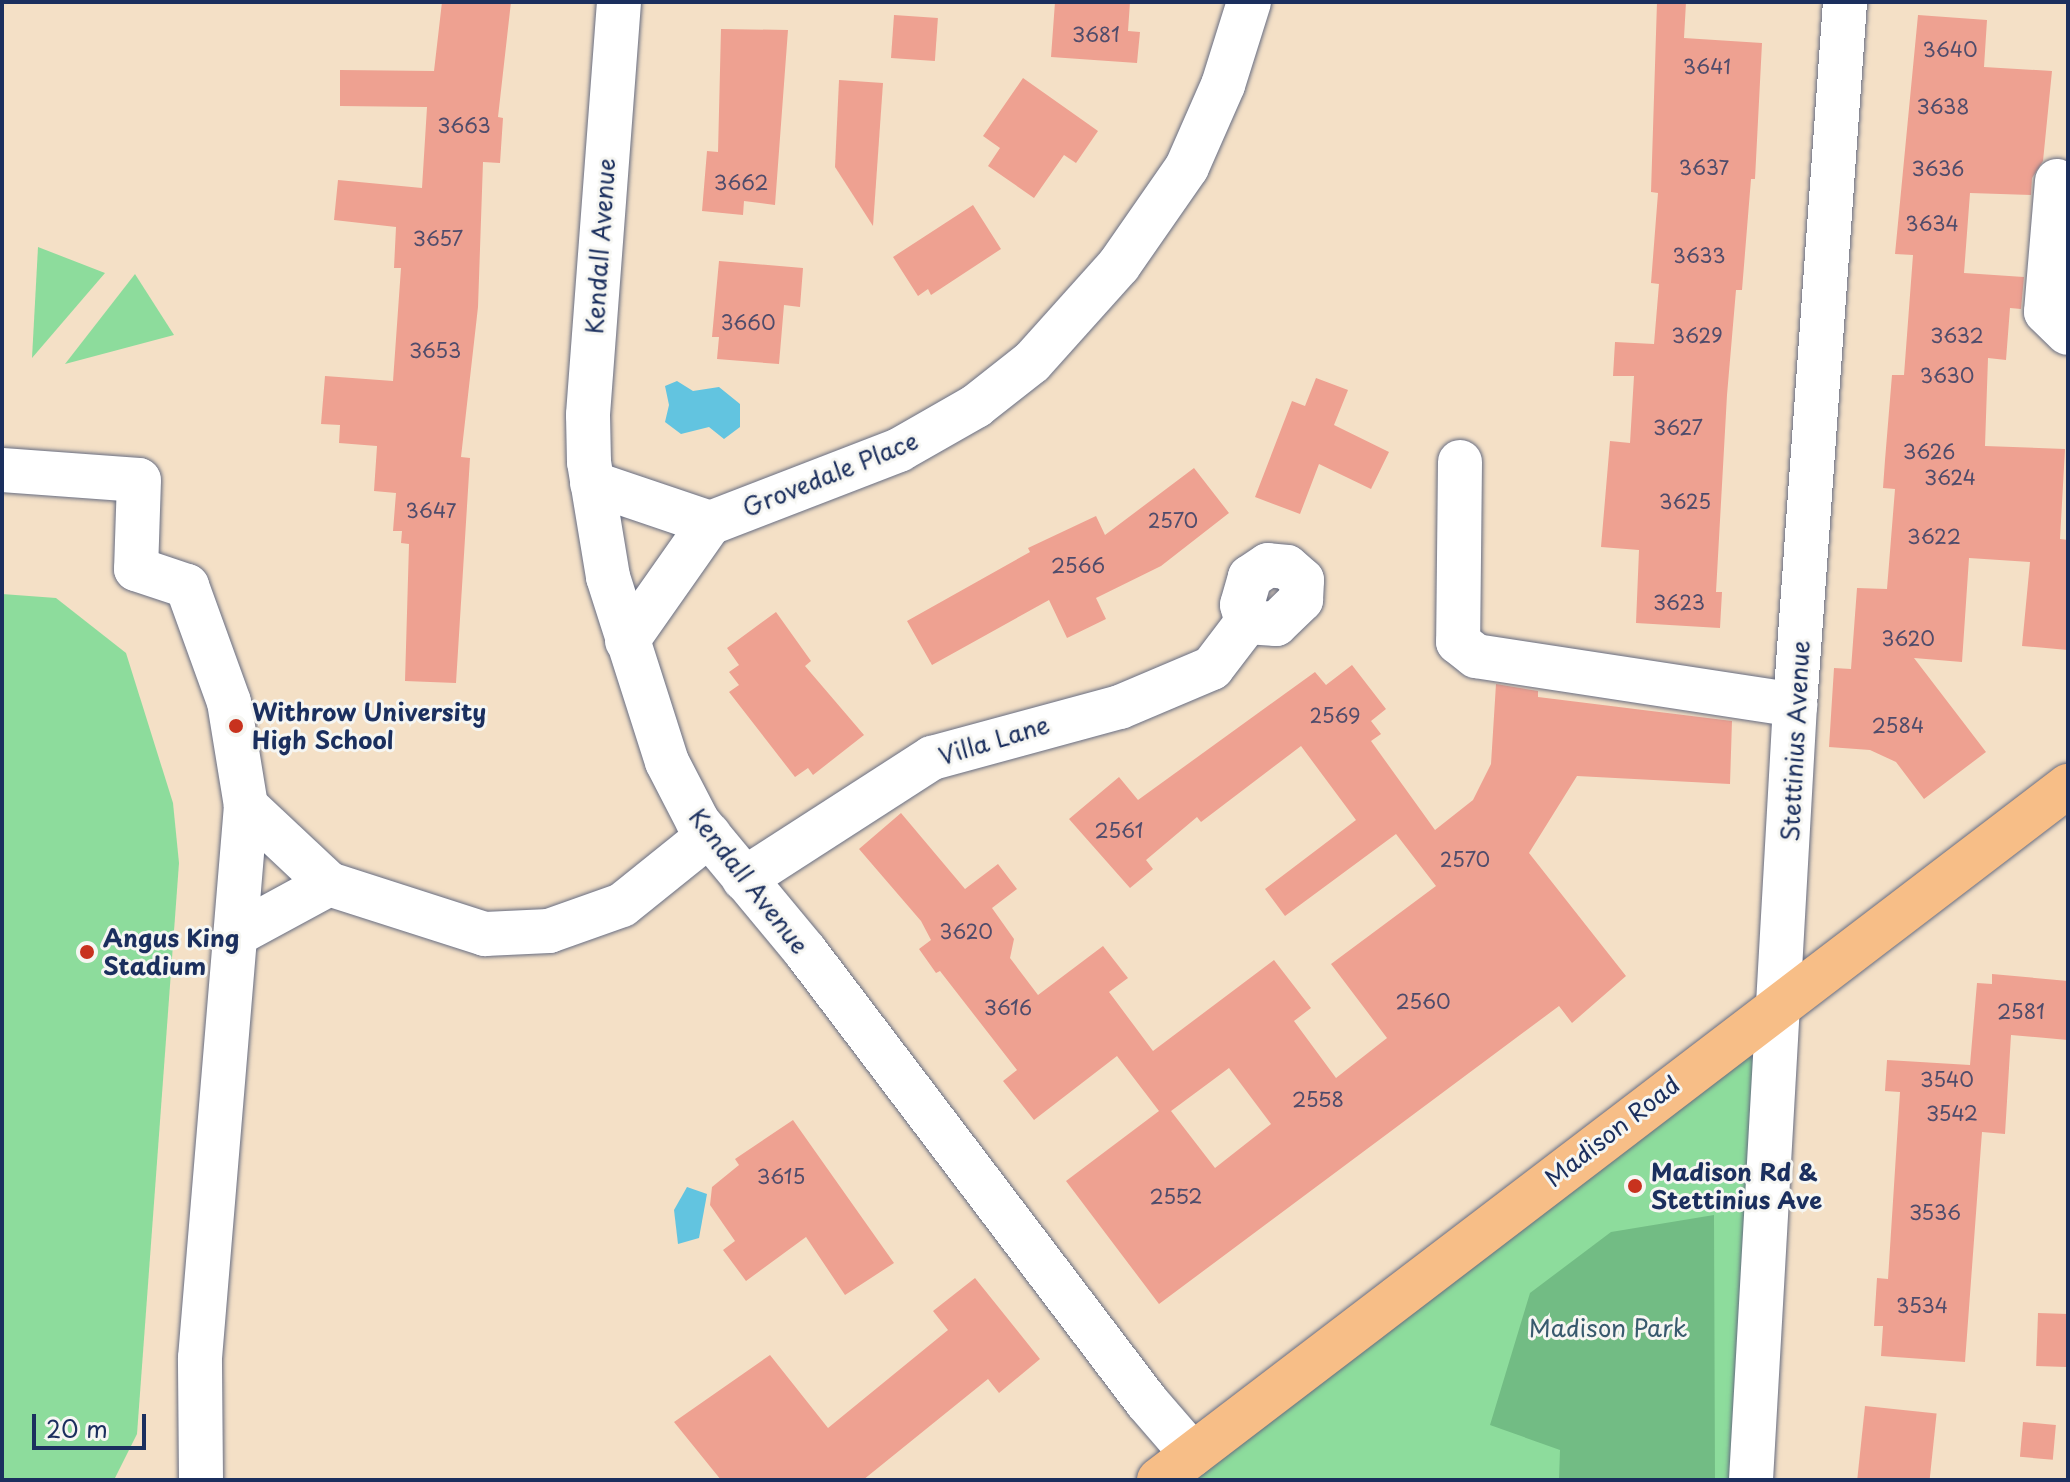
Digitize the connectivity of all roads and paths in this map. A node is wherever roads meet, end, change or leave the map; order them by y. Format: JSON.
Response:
{"nodes":[{"id":1,"x":619,"y":2,"type":"edge"},
{"id":2,"x":1249,"y":2,"type":"edge"},
{"id":3,"x":1845,"y":2,"type":"edge"},
{"id":4,"x":2057,"y":181,"type":"dead end"},
{"id":5,"x":2068,"y":333,"type":"edge"},
{"id":6,"x":1460,"y":462,"type":"dead end"},
{"id":7,"x":2,"y":470,"type":"edge"},
{"id":8,"x":592,"y":483,"type":"junction"},
{"id":9,"x":710,"y":523,"type":"junction"},
{"id":10,"x":1247,"y":622,"type":"dead end"},
{"id":11,"x":627,"y":641,"type":"junction"},
{"id":12,"x":1795,"y":705,"type":"junction"},
{"id":13,"x":2068,"y":786,"type":"edge"},
{"id":14,"x":246,"y":806,"type":"junction"},
{"id":15,"x":709,"y":835,"type":"junction"},
{"id":16,"x":744,"y":879,"type":"junction"},
{"id":17,"x":329,"y":884,"type":"junction"},
{"id":18,"x":237,"y":934,"type":"junction"},
{"id":19,"x":1778,"y":1005,"type":"junction"},
{"id":20,"x":1176,"y":1467,"type":"edge"},
{"id":21,"x":201,"y":1480,"type":"edge"},
{"id":22,"x":1751,"y":1480,"type":"edge"}],
"edges":[{"from":1,"to":8,"type":"street","name":"Kendall Avenue"},
{"from":2,"to":9,"type":"street","name":"Grovedale Place"},
{"from":3,"to":12,"type":"street","name":"Stettinius Avenue"},
{"from":4,"to":5,"type":"street"},
{"from":6,"to":12,"type":"street"},
{"from":7,"to":14,"type":"street"},
{"from":8,"to":9,"type":"street"},
{"from":8,"to":11,"type":"street","name":"Kendall Avenue"},
{"from":9,"to":11,"type":"street"},
{"from":10,"to":16,"type":"street","name":"Villa Lane"},
{"from":11,"to":15,"type":"street","name":"Kendall Avenue"},
{"from":12,"to":19,"type":"street","name":"Stettinius Avenue"},
{"from":13,"to":19,"type":"main road","name":"Madison Road"},
{"from":14,"to":17,"type":"street"},
{"from":14,"to":18,"type":"street"},
{"from":15,"to":16,"type":"street","name":"Kendall Avenue"},
{"from":15,"to":17,"type":"street"},
{"from":16,"to":20,"type":"street","name":"Kendall Avenue"},
{"from":17,"to":18,"type":"street"},
{"from":18,"to":21,"type":"street"},
{"from":19,"to":20,"type":"main road","name":"Madison Road"},
{"from":19,"to":22,"type":"street","name":"Stettinius Avenue"}]}
